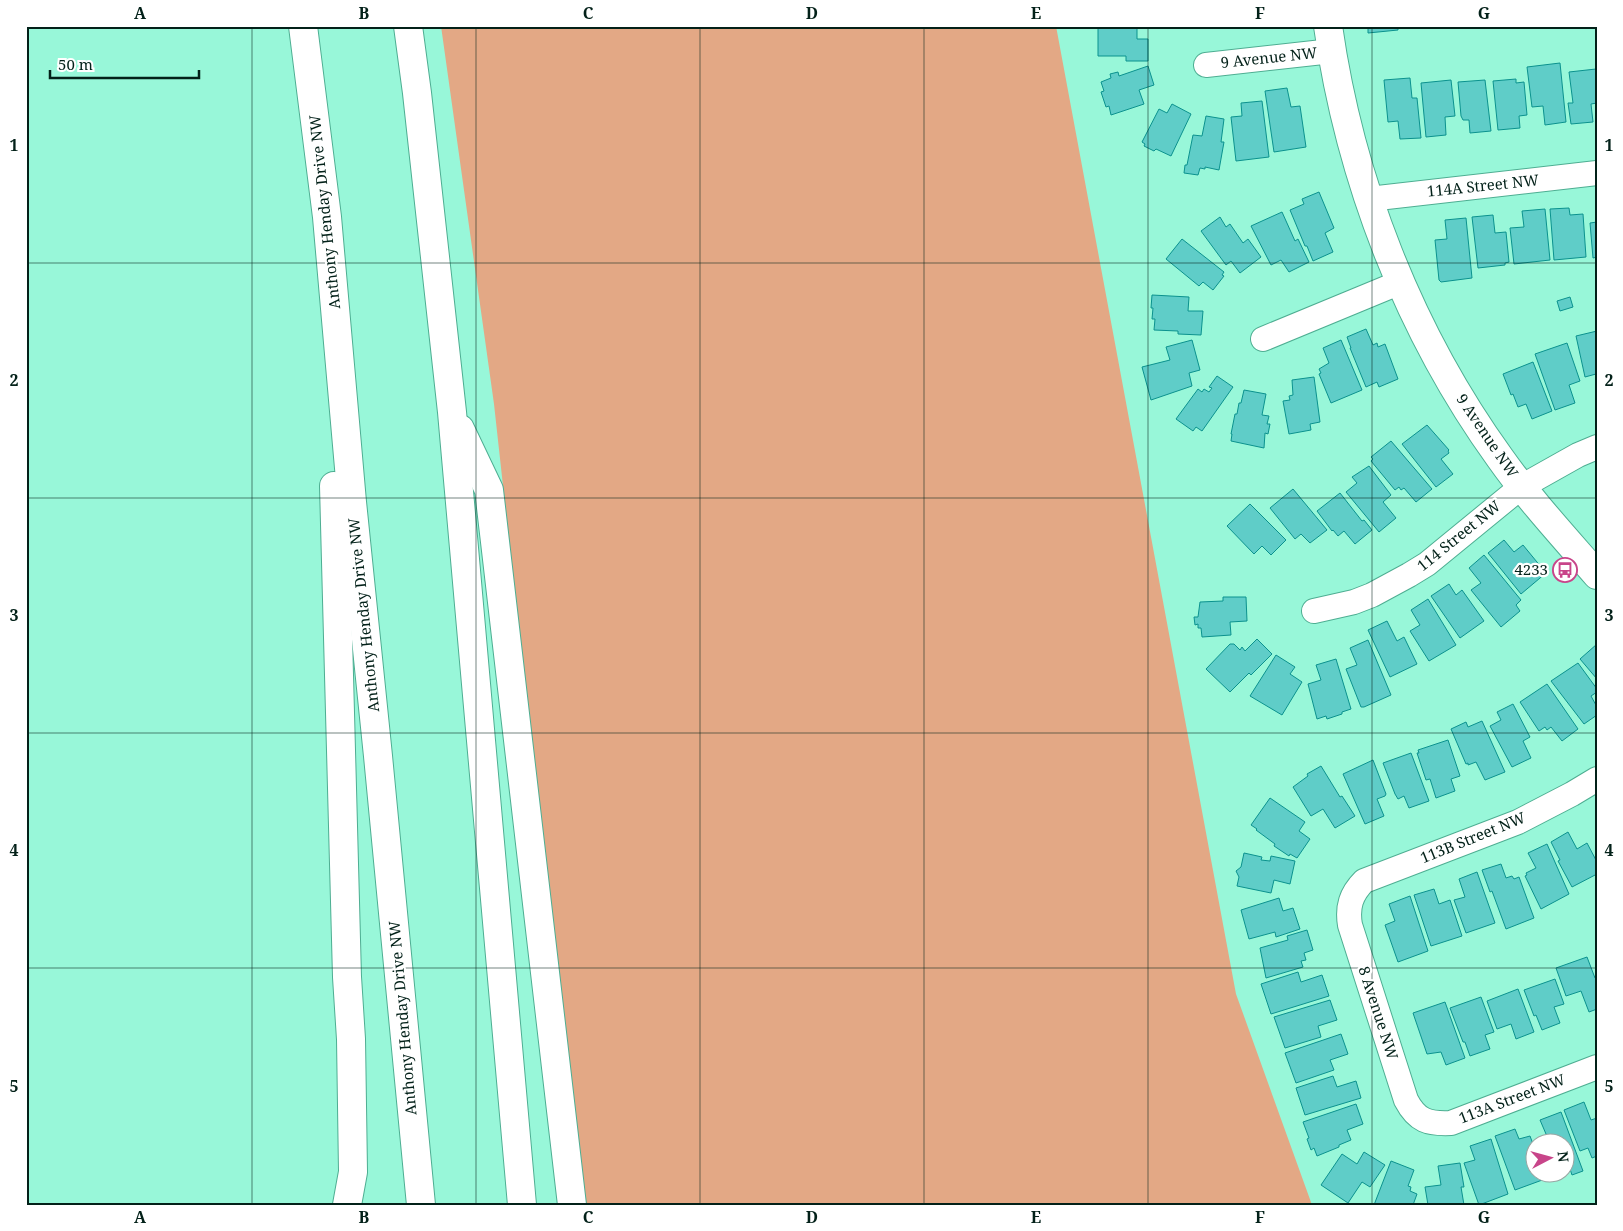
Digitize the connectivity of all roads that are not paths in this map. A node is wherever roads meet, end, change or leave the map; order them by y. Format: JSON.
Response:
{"nodes":[{"id":1,"x":303,"y":26,"type":"edge"},
{"id":2,"x":408,"y":26,"type":"edge"},
{"id":3,"x":1330,"y":39,"type":"edge"},
{"id":4,"x":1206,"y":65,"type":"dead end"},
{"id":5,"x":1597,"y":174,"type":"edge"},
{"id":6,"x":1369,"y":199,"type":"junction"},
{"id":7,"x":327,"y":217,"type":"junction"},
{"id":8,"x":1401,"y":282,"type":"junction"},
{"id":9,"x":1263,"y":339,"type":"dead end"},
{"id":10,"x":452,"y":412,"type":"junction"},
{"id":11,"x":1597,"y":447,"type":"edge"},
{"id":12,"x":1522,"y":487,"type":"junction"},
{"id":13,"x":1597,"y":575,"type":"edge"},
{"id":14,"x":1314,"y":611,"type":"dead end"},
{"id":15,"x":1597,"y":779,"type":"edge"},
{"id":16,"x":1352,"y":897,"type":"joint"},
{"id":17,"x":1597,"y":1067,"type":"edge"},
{"id":18,"x":1426,"y":1122,"type":"joint"},
{"id":19,"x":347,"y":1205,"type":"edge"},
{"id":20,"x":421,"y":1205,"type":"edge"},
{"id":21,"x":522,"y":1205,"type":"edge"},
{"id":22,"x":572,"y":1205,"type":"edge"}],
"edges":[{"from":1,"to":7,"type":"main road","name":"Anthony Henday Drive NW"},
{"from":2,"to":10,"type":"main road"},
{"from":3,"to":4,"type":"street","name":"9 Avenue NW"},
{"from":3,"to":6,"type":"main road","name":"9 Avenue NW"},
{"from":5,"to":6,"type":"street","name":"114A Street NW"},
{"from":6,"to":8,"type":"main road","name":"9 Avenue NW"},
{"from":7,"to":19,"type":"main road"},
{"from":7,"to":20,"type":"main road","name":"Anthony Henday Drive NW"},
{"from":8,"to":9,"type":"street"},
{"from":8,"to":12,"type":"main road","name":"9 Avenue NW"},
{"from":10,"to":21,"type":"main road"},
{"from":10,"to":22,"type":"main road"},
{"from":11,"to":12,"type":"street","name":"114 Street NW"},
{"from":12,"to":13,"type":"main road","name":"9 Avenue NW"},
{"from":12,"to":14,"type":"street","name":"114 Street NW"},
{"from":15,"to":16,"type":"street","name":"113B Street NW"},
{"from":16,"to":18,"type":"street","name":"8 Avenue NW"},
{"from":17,"to":18,"type":"street","name":"113A Street NW"}]}
